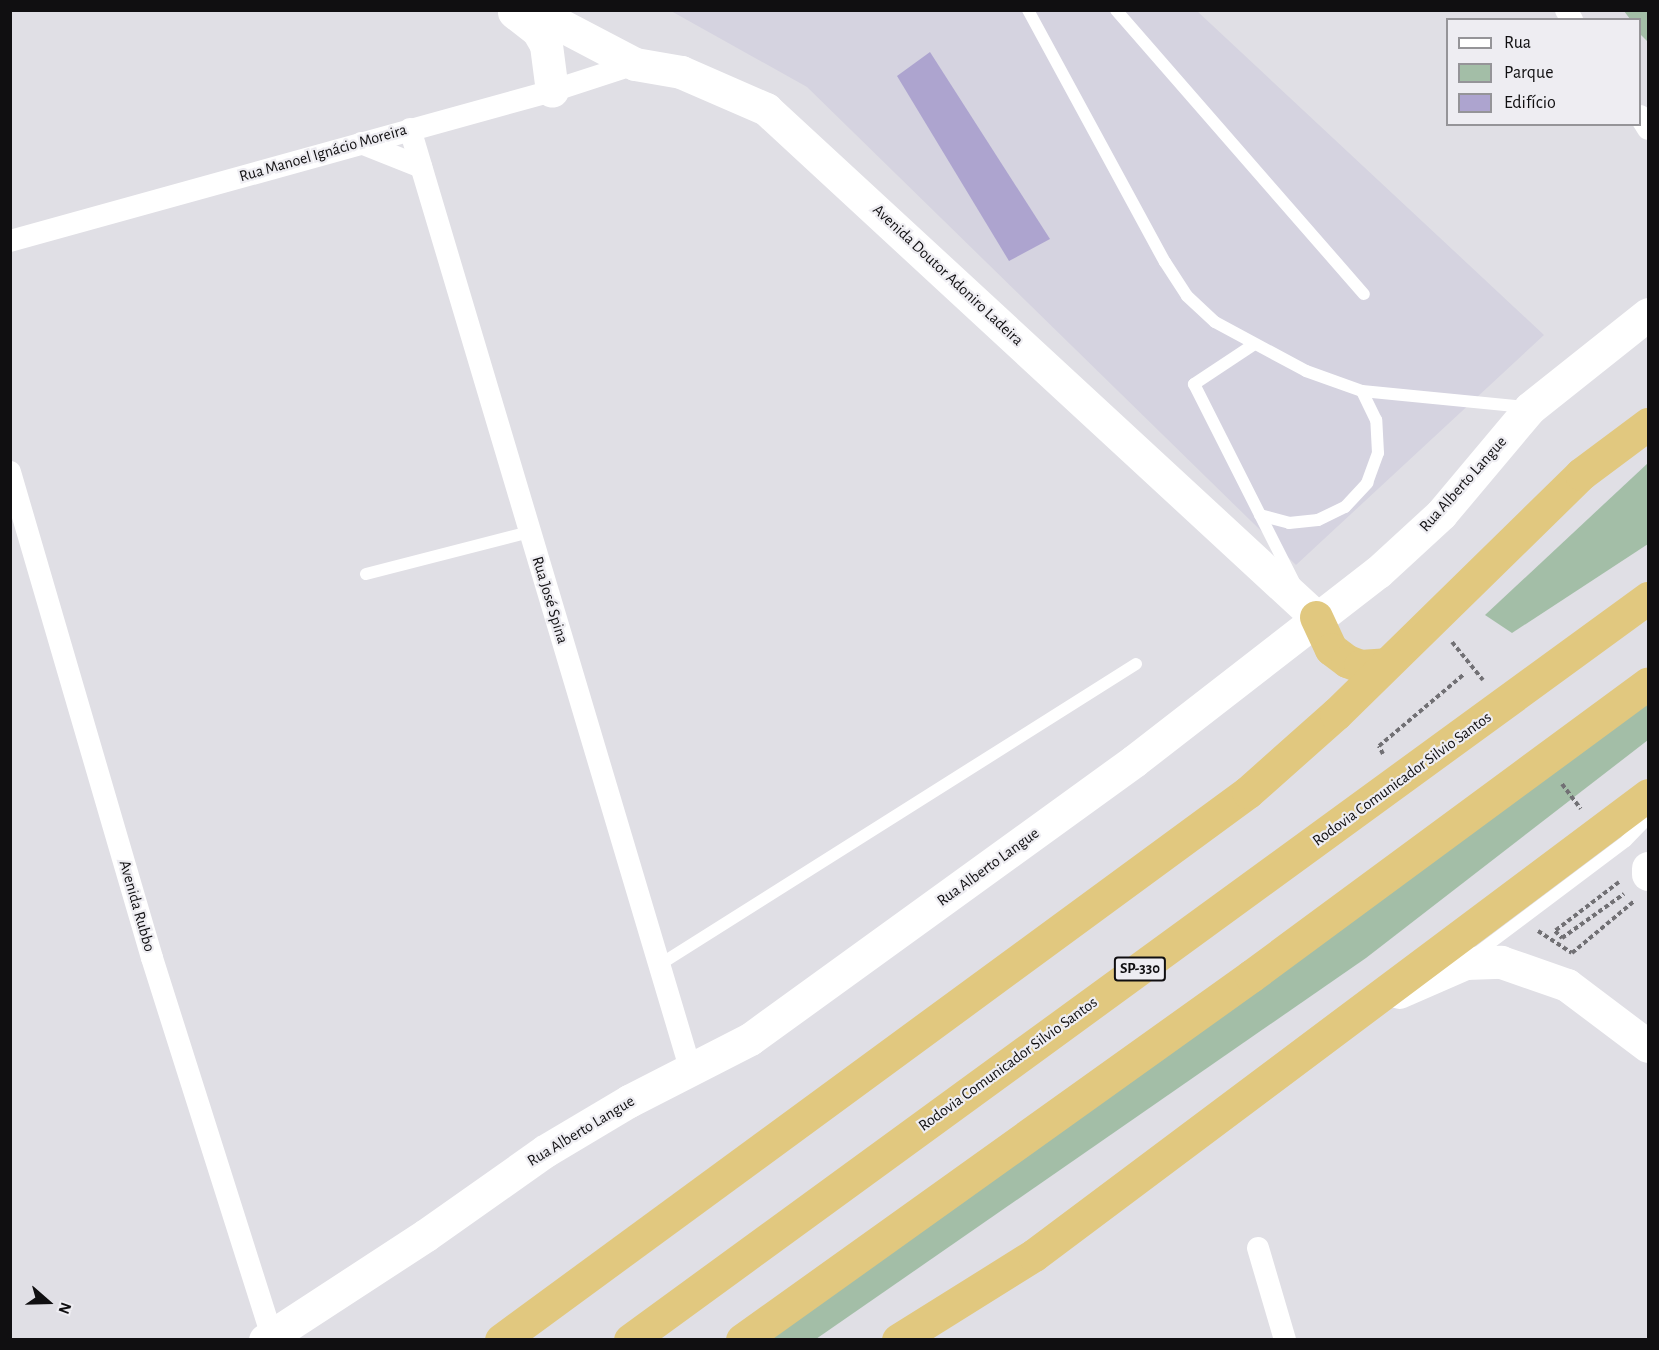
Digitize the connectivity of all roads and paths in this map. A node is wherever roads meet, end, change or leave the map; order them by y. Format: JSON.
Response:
{"nodes":[{"id":1,"x":513,"y":10,"type":"edge"},
{"id":2,"x":532,"y":10,"type":"edge"},
{"id":3,"x":1028,"y":10,"type":"edge"},
{"id":4,"x":1116,"y":10,"type":"edge"},
{"id":5,"x":635,"y":64,"type":"junction"},
{"id":6,"x":552,"y":91,"type":"junction"},
{"id":7,"x":410,"y":129,"type":"junction"},
{"id":8,"x":361,"y":143,"type":"junction"},
{"id":9,"x":421,"y":167,"type":"junction"},
{"id":10,"x":10,"y":241,"type":"edge"},
{"id":11,"x":1364,"y":294,"type":"dead end"},
{"id":12,"x":1648,"y":314,"type":"edge"},
{"id":13,"x":1253,"y":345,"type":"junction"},
{"id":14,"x":1362,"y":391,"type":"junction"},
{"id":15,"x":1530,"y":408,"type":"junction"},
{"id":16,"x":1648,"y":424,"type":"edge"},
{"id":17,"x":10,"y":472,"type":"edge"},
{"id":18,"x":1260,"y":515,"type":"junction"},
{"id":19,"x":530,"y":532,"type":"junction"},
{"id":20,"x":366,"y":574,"type":"dead end"},
{"id":21,"x":1648,"y":598,"type":"edge"},
{"id":22,"x":1311,"y":612,"type":"junction"},
{"id":23,"x":1136,"y":664,"type":"dead end"},
{"id":24,"x":1386,"y":664,"type":"junction"},
{"id":25,"x":1463,"y":675,"type":"dead end"},
{"id":26,"x":1482,"y":678,"type":"dead end"},
{"id":27,"x":1648,"y":683,"type":"edge"},
{"id":28,"x":1473,"y":686,"type":"dead end"},
{"id":29,"x":1391,"y":754,"type":"dead end"},
{"id":30,"x":1648,"y":795,"type":"edge"},
{"id":31,"x":1648,"y":818,"type":"edge"},
{"id":32,"x":1639,"y":874,"type":"edge"},
{"id":33,"x":1520,"y":919,"type":"junction"},
{"id":34,"x":1465,"y":963,"type":"junction"},
{"id":35,"x":659,"y":965,"type":"junction"},
{"id":36,"x":1340,"y":1025,"type":"junction"},
{"id":37,"x":1648,"y":1046,"type":"edge"},
{"id":38,"x":691,"y":1071,"type":"junction"},
{"id":39,"x":1257,"y":1248,"type":"dead end"},
{"id":40,"x":268,"y":1338,"type":"edge"},
{"id":41,"x":501,"y":1340,"type":"edge"},
{"id":42,"x":630,"y":1340,"type":"edge"},
{"id":43,"x":742,"y":1340,"type":"edge"},
{"id":44,"x":898,"y":1340,"type":"edge"},
{"id":45,"x":1286,"y":1340,"type":"edge"}],
"edges":[{"from":1,"to":6,"type":"street"},
{"from":2,"to":5,"type":"street","name":"Avenida Doutor Adoniro Ladeira"},
{"from":3,"to":13,"type":"lane"},
{"from":4,"to":11,"type":"lane"},
{"from":5,"to":6,"type":"street","name":"Rua Manoel Ignácio Moreira"},
{"from":5,"to":22,"type":"street","name":"Avenida Doutor Adoniro Ladeira"},
{"from":6,"to":7,"type":"street","name":"Rua Manoel Ignácio Moreira"},
{"from":7,"to":8,"type":"street","name":"Rua Manoel Ignácio Moreira"},
{"from":7,"to":9,"type":"street","name":"Rua José Spina"},
{"from":8,"to":9,"type":"street"},
{"from":8,"to":10,"type":"street","name":"Rua Manoel Ignácio Moreira"},
{"from":9,"to":19,"type":"street","name":"Rua José Spina"},
{"from":12,"to":15,"type":"street","name":"Rua Alberto Langue"},
{"from":13,"to":14,"type":"lane"},
{"from":13,"to":18,"type":"lane"},
{"from":14,"to":15,"type":"lane"},
{"from":14,"to":18,"type":"lane"},
{"from":15,"to":22,"type":"street","name":"Rua Alberto Langue"},
{"from":16,"to":24,"type":"highway"},
{"from":17,"to":40,"type":"street","name":"Avenida Rubbo"},
{"from":18,"to":22,"type":"lane"},
{"from":19,"to":20,"type":"lane"},
{"from":19,"to":35,"type":"street","name":"Rua José Spina"},
{"from":21,"to":42,"type":"highway","name":"Rodovia Comunicador Silvio Santos","number":"SP-330"},
{"from":22,"to":24,"type":"highway"},
{"from":22,"to":38,"type":"street","name":"Rua Alberto Langue"},
{"from":23,"to":35,"type":"lane"},
{"from":24,"to":41,"type":"highway"},
{"from":25,"to":29,"type":"path"},
{"from":26,"to":28,"type":"path"},
{"from":27,"to":43,"type":"highway"},
{"from":30,"to":36,"type":"highway"},
{"from":31,"to":33,"type":"lane"},
{"from":32,"to":33,"type":"path"},
{"from":33,"to":34,"type":"lane"},
{"from":34,"to":36,"type":"street"},
{"from":34,"to":37,"type":"street"},
{"from":35,"to":38,"type":"street","name":"Rua José Spina"},
{"from":36,"to":44,"type":"highway"},
{"from":38,"to":40,"type":"street","name":"Rua Alberto Langue"},
{"from":39,"to":45,"type":"street"}]}
